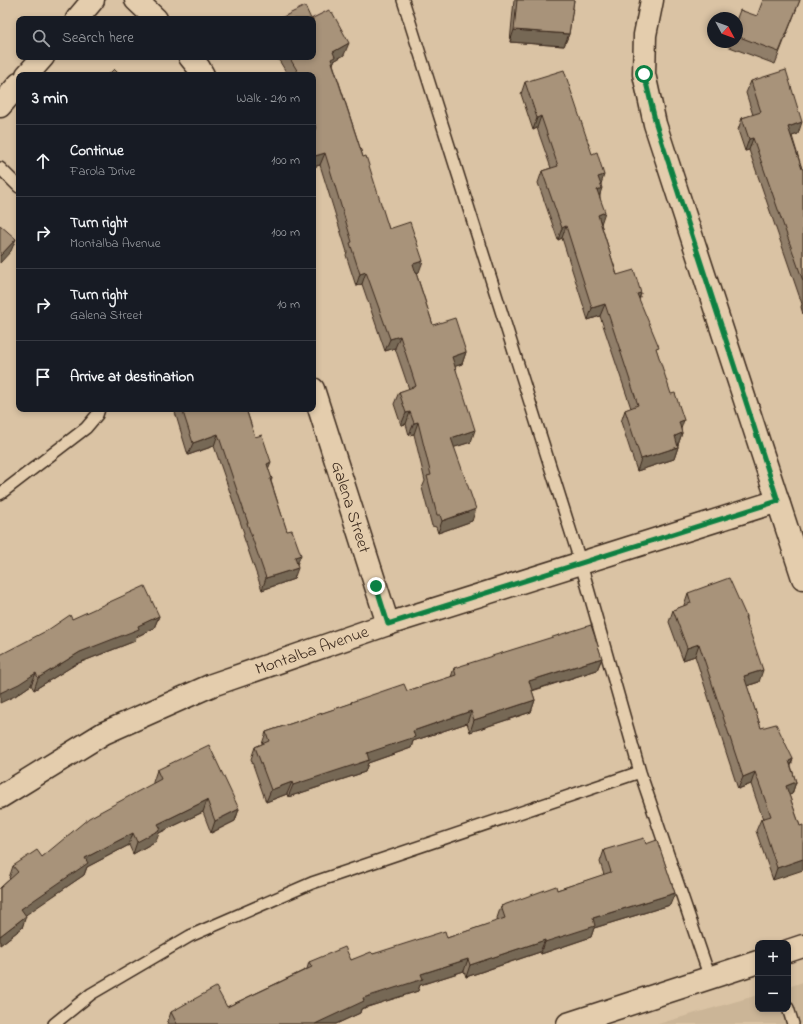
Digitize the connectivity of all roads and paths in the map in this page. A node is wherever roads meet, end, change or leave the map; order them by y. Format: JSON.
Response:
{"nodes":[{"id":1,"x":93,"y":0,"type":"edge"},
{"id":2,"x":136,"y":0,"type":"edge"},
{"id":3,"x":403,"y":0,"type":"edge"},
{"id":4,"x":652,"y":0,"type":"edge"},
{"id":5,"x":79,"y":16,"type":"edge"},
{"id":6,"x":153,"y":16,"type":"edge"},
{"id":7,"x":40,"y":60,"type":"edge"},
{"id":8,"x":192,"y":60,"type":"edge"},
{"id":9,"x":30,"y":72,"type":"edge"},
{"id":10,"x":201,"y":72,"type":"edge"},
{"id":11,"x":16,"y":87,"type":"edge"},
{"id":12,"x":0,"y":106,"type":"edge"},
{"id":13,"x":0,"y":168,"type":"edge"},
{"id":14,"x":16,"y":184,"type":"edge"},
{"id":15,"x":316,"y":398,"type":"edge"},
{"id":16,"x":98,"y":412,"type":"edge"},
{"id":17,"x":0,"y":494,"type":"edge"},
{"id":18,"x":778,"y":501,"type":"junction"},
{"id":19,"x":581,"y":564,"type":"junction"},
{"id":20,"x":803,"y":578,"type":"edge"},
{"id":21,"x":388,"y":624,"type":"junction"},
{"id":22,"x":640,"y":772,"type":"junction"},
{"id":23,"x":0,"y":797,"type":"edge"},
{"id":24,"x":803,"y":946,"type":"edge"},
{"id":25,"x":791,"y":950,"type":"edge"},
{"id":26,"x":755,"y":963,"type":"edge"},
{"id":27,"x":710,"y":978,"type":"junction"},
{"id":28,"x":789,"y":1012,"type":"edge"},
{"id":29,"x":54,"y":1024,"type":"edge"},
{"id":30,"x":568,"y":1024,"type":"edge"},
{"id":31,"x":793,"y":1024,"type":"edge"}],
"edges":[{"from":1,"to":5,"type":"street"},
{"from":2,"to":6,"type":"street"},
{"from":3,"to":19,"type":"lane"},
{"from":4,"to":18,"type":"street"},
{"from":7,"to":9,"type":"street"},
{"from":8,"to":10,"type":"street"},
{"from":11,"to":12,"type":"street"},
{"from":13,"to":14,"type":"lane"},
{"from":15,"to":21,"type":"street","name":"Galena Street"},
{"from":16,"to":17,"type":"lane"},
{"from":18,"to":19,"type":"street","name":"Montalba Avenue"},
{"from":18,"to":20,"type":"street"},
{"from":19,"to":21,"type":"street","name":"Montalba Avenue"},
{"from":19,"to":22,"type":"lane"},
{"from":21,"to":23,"type":"street","name":"Montalba Avenue"},
{"from":22,"to":27,"type":"lane"},
{"from":22,"to":29,"type":"lane"},
{"from":24,"to":25,"type":"street"},
{"from":26,"to":27,"type":"street"},
{"from":27,"to":30,"type":"street"},
{"from":28,"to":31,"type":"lane"}]}
